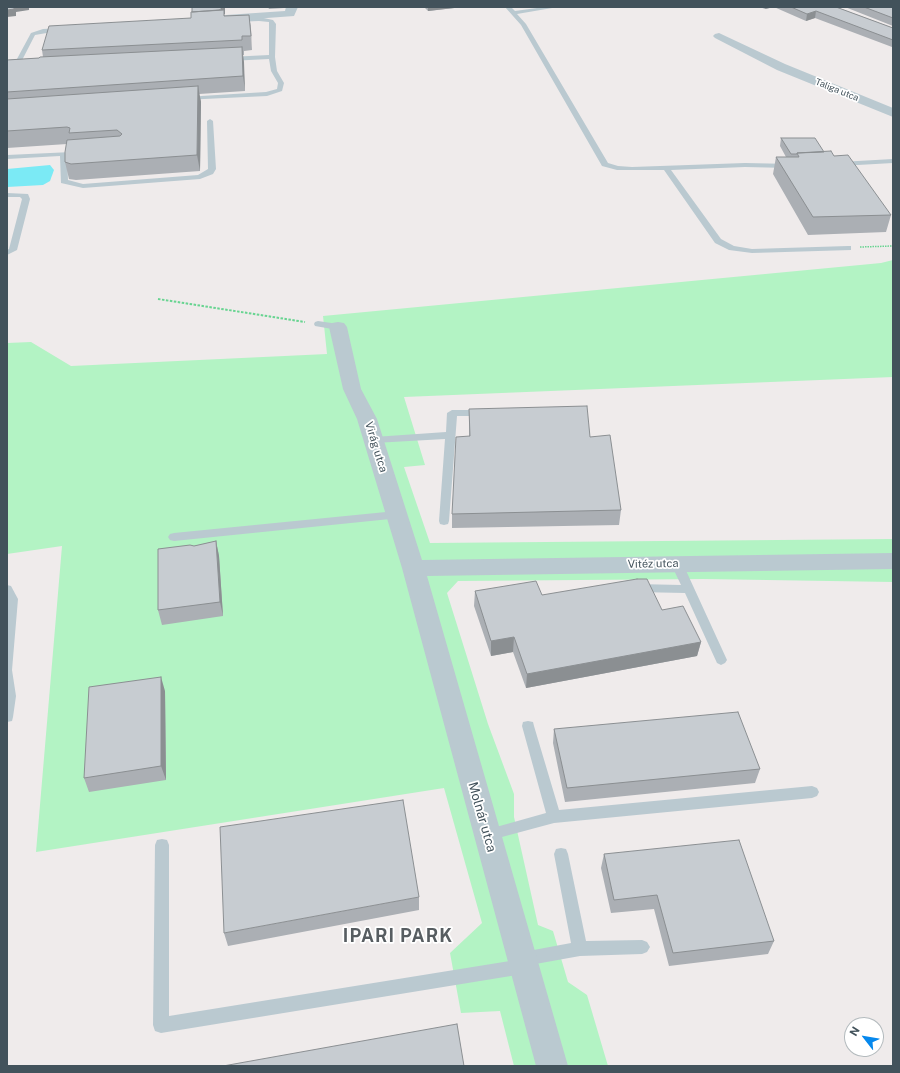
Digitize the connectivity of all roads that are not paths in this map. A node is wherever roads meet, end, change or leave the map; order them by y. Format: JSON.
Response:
{"nodes":[{"id":1,"x":292,"y":7,"type":"edge"},
{"id":2,"x":508,"y":7,"type":"edge"},
{"id":3,"x":555,"y":7,"type":"edge"},
{"id":4,"x":514,"y":13,"type":"junction"},
{"id":5,"x":223,"y":20,"type":"joint"},
{"id":6,"x":66,"y":30,"type":"edge"},
{"id":7,"x":719,"y":36,"type":"dead end"},
{"id":8,"x":272,"y":57,"type":"junction"},
{"id":9,"x":225,"y":59,"type":"edge"},
{"id":10,"x":7,"y":70,"type":"edge"},
{"id":11,"x":14,"y":70,"type":"junction"},
{"id":12,"x":22,"y":70,"type":"edge"},
{"id":13,"x":180,"y":100,"type":"edge"},
{"id":14,"x":893,"y":113,"type":"edge"},
{"id":15,"x":210,"y":121,"type":"dead end"},
{"id":16,"x":77,"y":153,"type":"edge"},
{"id":17,"x":63,"y":154,"type":"junction"},
{"id":18,"x":7,"y":157,"type":"edge"},
{"id":19,"x":893,"y":161,"type":"edge"},
{"id":20,"x":832,"y":164,"type":"edge"},
{"id":21,"x":793,"y":166,"type":"edge"},
{"id":22,"x":667,"y":169,"type":"junction"},
{"id":23,"x":7,"y":195,"type":"edge"},
{"id":24,"x":848,"y":248,"type":"road end"},
{"id":25,"x":7,"y":253,"type":"edge"},
{"id":26,"x":318,"y":324,"type":"road end"},
{"id":27,"x":338,"y":327,"type":"joint"},
{"id":28,"x":491,"y":413,"type":"edge"},
{"id":29,"x":451,"y":435,"type":"junction"},
{"id":30,"x":374,"y":440,"type":"junction"},
{"id":31,"x":396,"y":515,"type":"junction"},
{"id":32,"x":444,"y":521,"type":"dead end"},
{"id":33,"x":198,"y":534,"type":"junction"},
{"id":34,"x":174,"y":537,"type":"dead end"},
{"id":35,"x":197,"y":548,"type":"edge"},
{"id":36,"x":893,"y":561,"type":"edge"},
{"id":37,"x":677,"y":564,"type":"junction"},
{"id":38,"x":413,"y":568,"type":"junction"},
{"id":39,"x":626,"y":587,"type":"edge"},
{"id":40,"x":7,"y":588,"type":"edge"},
{"id":41,"x":688,"y":589,"type":"junction"},
{"id":42,"x":721,"y":660,"type":"dead end"},
{"id":43,"x":7,"y":670,"type":"edge"},
{"id":44,"x":7,"y":717,"type":"edge"},
{"id":45,"x":528,"y":726,"type":"dead end"},
{"id":46,"x":812,"y":792,"type":"dead end"},
{"id":47,"x":554,"y":817,"type":"junction"},
{"id":48,"x":487,"y":835,"type":"junction"},
{"id":49,"x":162,"y":845,"type":"dead end"},
{"id":50,"x":561,"y":854,"type":"dead end"},
{"id":51,"x":642,"y":947,"type":"dead end"},
{"id":52,"x":580,"y":949,"type":"junction"},
{"id":53,"x":523,"y":963,"type":"junction"},
{"id":54,"x":552,"y":1066,"type":"edge"}],
"edges":[{"from":1,"to":5,"type":"street"},
{"from":2,"to":4,"type":"lane"},
{"from":3,"to":4,"type":"lane"},
{"from":4,"to":22,"type":"lane"},
{"from":5,"to":8,"type":"lane"},
{"from":6,"to":11,"type":"lane"},
{"from":7,"to":14,"type":"street","name":"Taliga utca"},
{"from":8,"to":9,"type":"lane"},
{"from":8,"to":13,"type":"lane"},
{"from":10,"to":11,"type":"lane"},
{"from":11,"to":12,"type":"lane"},
{"from":15,"to":17,"type":"lane"},
{"from":16,"to":17,"type":"lane"},
{"from":17,"to":18,"type":"lane"},
{"from":19,"to":20,"type":"lane"},
{"from":21,"to":22,"type":"lane"},
{"from":22,"to":24,"type":"lane"},
{"from":23,"to":25,"type":"lane"},
{"from":26,"to":27,"type":"lane"},
{"from":27,"to":30,"type":"street","name":"Virág utca"},
{"from":28,"to":29,"type":"lane"},
{"from":29,"to":30,"type":"lane"},
{"from":29,"to":32,"type":"lane"},
{"from":30,"to":31,"type":"street","name":"Virág utca"},
{"from":31,"to":33,"type":"lane"},
{"from":31,"to":38,"type":"street","name":"Virág utca"},
{"from":33,"to":34,"type":"lane"},
{"from":33,"to":35,"type":"lane"},
{"from":36,"to":37,"type":"street","name":"Vitéz utca"},
{"from":37,"to":38,"type":"street","name":"Vitéz utca"},
{"from":37,"to":41,"type":"lane"},
{"from":38,"to":48,"type":"street","name":"Molnár utca"},
{"from":39,"to":41,"type":"lane"},
{"from":40,"to":43,"type":"lane"},
{"from":41,"to":42,"type":"lane"},
{"from":43,"to":44,"type":"lane"},
{"from":45,"to":47,"type":"lane"},
{"from":46,"to":47,"type":"lane"},
{"from":47,"to":48,"type":"lane"},
{"from":48,"to":53,"type":"street","name":"Molnár utca"},
{"from":49,"to":53,"type":"lane"},
{"from":50,"to":52,"type":"lane"},
{"from":51,"to":52,"type":"lane"},
{"from":52,"to":53,"type":"lane"},
{"from":53,"to":54,"type":"street","name":"Molnár utca"}]}
